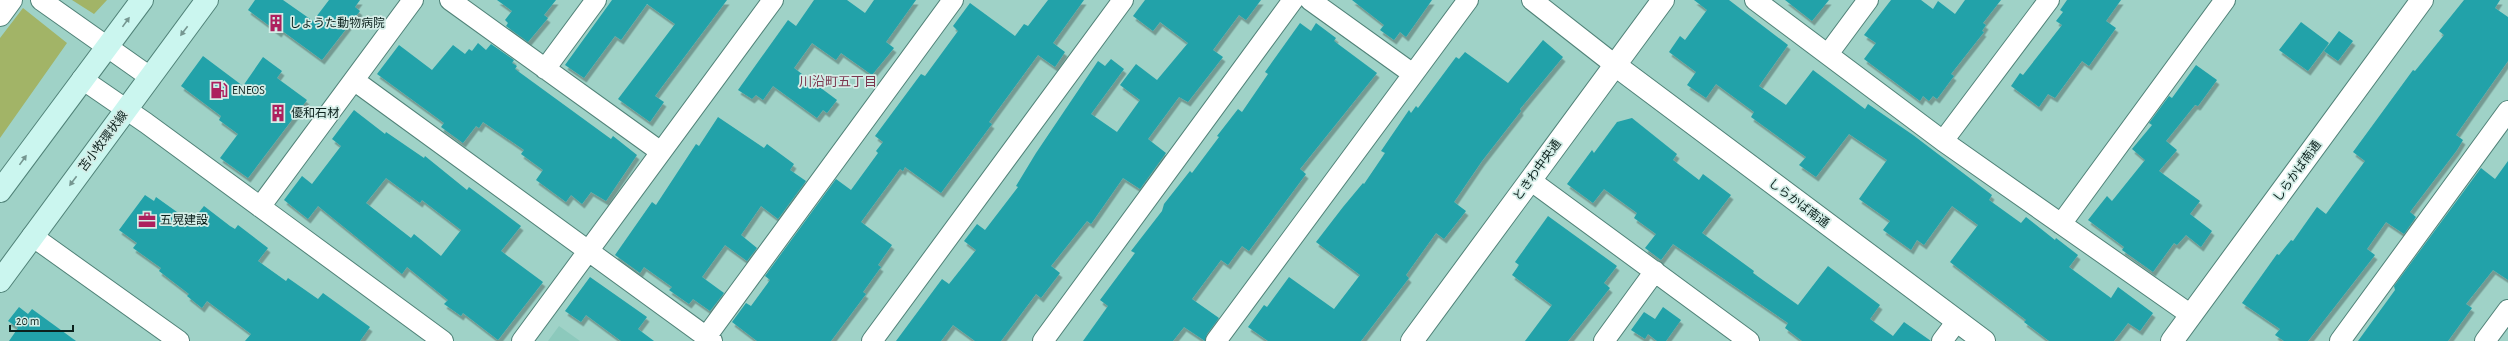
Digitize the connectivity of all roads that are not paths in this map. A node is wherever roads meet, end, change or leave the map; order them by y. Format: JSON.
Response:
{"nodes":[{"id":1,"x":11,"y":0,"type":"edge"},
{"id":2,"x":41,"y":0,"type":"edge"},
{"id":3,"x":142,"y":0,"type":"edge"},
{"id":4,"x":207,"y":0,"type":"edge"},
{"id":5,"x":413,"y":0,"type":"edge"},
{"id":6,"x":450,"y":0,"type":"edge"},
{"id":7,"x":596,"y":0,"type":"edge"},
{"id":8,"x":773,"y":0,"type":"edge"},
{"id":9,"x":953,"y":0,"type":"edge"},
{"id":10,"x":1123,"y":0,"type":"edge"},
{"id":11,"x":1293,"y":0,"type":"edge"},
{"id":12,"x":1310,"y":0,"type":"edge"},
{"id":13,"x":1468,"y":0,"type":"edge"},
{"id":14,"x":1532,"y":0,"type":"edge"},
{"id":15,"x":1663,"y":0,"type":"edge"},
{"id":16,"x":1755,"y":0,"type":"edge"},
{"id":17,"x":1868,"y":0,"type":"edge"},
{"id":18,"x":2049,"y":0,"type":"edge"},
{"id":19,"x":2225,"y":0,"type":"edge"},
{"id":20,"x":2422,"y":0,"type":"edge"},
{"id":21,"x":0,"y":15,"type":"edge"},
{"id":22,"x":108,"y":47,"type":"junction"},
{"id":23,"x":1828,"y":54,"type":"junction"},
{"id":24,"x":1614,"y":65,"type":"junction"},
{"id":25,"x":545,"y":69,"type":"junction"},
{"id":26,"x":1413,"y":74,"type":"junction"},
{"id":27,"x":150,"y":77,"type":"junction"},
{"id":28,"x":82,"y":79,"type":"junction"},
{"id":29,"x":355,"y":80,"type":"junction"},
{"id":30,"x":127,"y":109,"type":"junction"},
{"id":31,"x":2508,"y":111,"type":"edge"},
{"id":32,"x":1943,"y":141,"type":"junction"},
{"id":33,"x":661,"y":152,"type":"junction"},
{"id":34,"x":1530,"y":180,"type":"junction"},
{"id":35,"x":0,"y":191,"type":"edge"},
{"id":36,"x":260,"y":207,"type":"junction"},
{"id":37,"x":2061,"y":224,"type":"junction"},
{"id":38,"x":32,"y":236,"type":"junction"},
{"id":39,"x":589,"y":252,"type":"junction"},
{"id":40,"x":1655,"y":271,"type":"junction"},
{"id":41,"x":0,"y":281,"type":"edge"},
{"id":42,"x":2508,"y":310,"type":"edge"},
{"id":43,"x":2191,"y":315,"type":"junction"},
{"id":44,"x":1957,"y":321,"type":"junction"},
{"id":45,"x":169,"y":338,"type":"edge"},
{"id":46,"x":709,"y":339,"type":"edge"},
{"id":47,"x":443,"y":341,"type":"edge"},
{"id":48,"x":522,"y":341,"type":"edge"},
{"id":49,"x":872,"y":341,"type":"edge"},
{"id":50,"x":1043,"y":341,"type":"edge"},
{"id":51,"x":1216,"y":341,"type":"edge"},
{"id":52,"x":1412,"y":341,"type":"edge"},
{"id":53,"x":1604,"y":341,"type":"edge"},
{"id":54,"x":1749,"y":341,"type":"edge"},
{"id":55,"x":1942,"y":341,"type":"edge"},
{"id":56,"x":1984,"y":341,"type":"edge"},
{"id":57,"x":2172,"y":341,"type":"edge"},
{"id":58,"x":2340,"y":341,"type":"edge"},
{"id":59,"x":2485,"y":341,"type":"edge"}],
"edges":[{"from":1,"to":21,"type":"street"},
{"from":2,"to":22,"type":"street"},
{"from":22,"to":3,"type":"main road","one_way":true},
{"from":4,"to":27,"type":"main road","name":"苫小牧環状線","one_way":true},
{"from":5,"to":29,"type":"street"},
{"from":6,"to":25,"type":"street"},
{"from":7,"to":25,"type":"street"},
{"from":8,"to":33,"type":"street"},
{"from":9,"to":46,"type":"street"},
{"from":10,"to":49,"type":"street"},
{"from":11,"to":50,"type":"street"},
{"from":12,"to":26,"type":"street"},
{"from":13,"to":26,"type":"street"},
{"from":14,"to":24,"type":"street"},
{"from":15,"to":24,"type":"street","name":"ときわ中央通"},
{"from":16,"to":23,"type":"street"},
{"from":17,"to":23,"type":"street"},
{"from":18,"to":32,"type":"street"},
{"from":19,"to":37,"type":"street"},
{"from":20,"to":43,"type":"street","name":"しらかば南通"},
{"from":22,"to":27,"type":"street"},
{"from":22,"to":28,"type":"main road"},
{"from":23,"to":32,"type":"street"},
{"from":24,"to":34,"type":"street","name":"ときわ中央通"},
{"from":24,"to":44,"type":"street","name":"しらかば南通"},
{"from":25,"to":33,"type":"street"},
{"from":26,"to":51,"type":"street"},
{"from":27,"to":30,"type":"main road","name":"苫小牧環状線"},
{"from":28,"to":30,"type":"street"},
{"from":35,"to":28,"type":"main road","one_way":true},
{"from":29,"to":36,"type":"street"},
{"from":29,"to":39,"type":"street"},
{"from":30,"to":36,"type":"street"},
{"from":30,"to":38,"type":"main road","name":"苫小牧環状線","one_way":true},
{"from":31,"to":58,"type":"street"},
{"from":32,"to":37,"type":"street"},
{"from":33,"to":39,"type":"street"},
{"from":34,"to":40,"type":"street"},
{"from":34,"to":52,"type":"street","name":"ときわ中央通"},
{"from":36,"to":47,"type":"street"},
{"from":37,"to":43,"type":"street"},
{"from":38,"to":41,"type":"main road","name":"苫小牧環状線"},
{"from":38,"to":45,"type":"street"},
{"from":39,"to":46,"type":"street"},
{"from":39,"to":48,"type":"street"},
{"from":40,"to":53,"type":"street"},
{"from":40,"to":54,"type":"street"},
{"from":42,"to":59,"type":"street"},
{"from":43,"to":57,"type":"street","name":"しらかば南通"},
{"from":44,"to":55,"type":"street"},
{"from":44,"to":56,"type":"street","name":"しらかば南通"}]}
